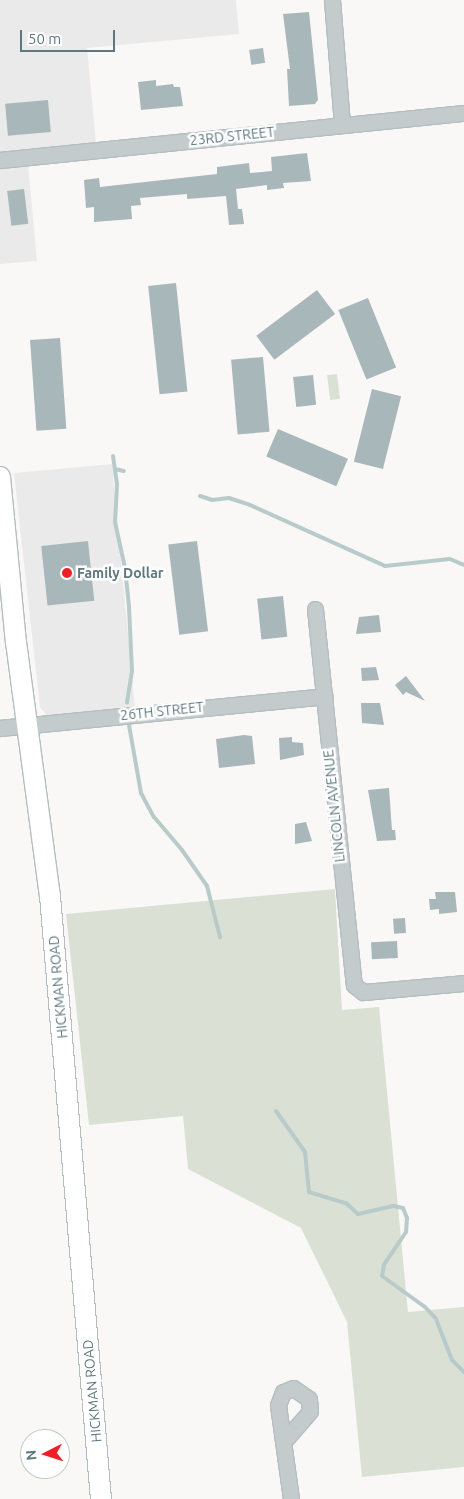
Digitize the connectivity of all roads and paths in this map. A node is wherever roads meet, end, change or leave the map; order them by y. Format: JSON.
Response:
{"nodes":[{"id":1,"x":332,"y":0,"type":"edge"},
{"id":2,"x":464,"y":114,"type":"edge"},
{"id":3,"x":342,"y":125,"type":"junction"},
{"id":4,"x":0,"y":160,"type":"edge"},
{"id":5,"x":0,"y":477,"type":"edge"},
{"id":6,"x":315,"y":609,"type":"dead end"},
{"id":7,"x":324,"y":696,"type":"junction"},
{"id":8,"x":27,"y":725,"type":"junction"},
{"id":9,"x":0,"y":728,"type":"edge"},
{"id":10,"x":464,"y":983,"type":"edge"},
{"id":11,"x":285,"y":1440,"type":"dead end"},
{"id":12,"x":101,"y":1499,"type":"edge"},
{"id":13,"x":291,"y":1499,"type":"edge"}],
"edges":[{"from":1,"to":3,"type":"street"},
{"from":2,"to":3,"type":"street","name":"23RD STREET"},
{"from":3,"to":4,"type":"street","name":"23RD STREET"},
{"from":5,"to":8,"type":"main road","name":"HICKMAN ROAD"},
{"from":6,"to":7,"type":"street","name":"LINCOLN AVENUE"},
{"from":7,"to":8,"type":"street","name":"26TH STREET"},
{"from":7,"to":10,"type":"street","name":"LINCOLN AVENUE"},
{"from":8,"to":9,"type":"street","name":"26TH STREET"},
{"from":8,"to":12,"type":"main road","name":"HICKMAN ROAD"},
{"from":11,"to":13,"type":"street"}]}
